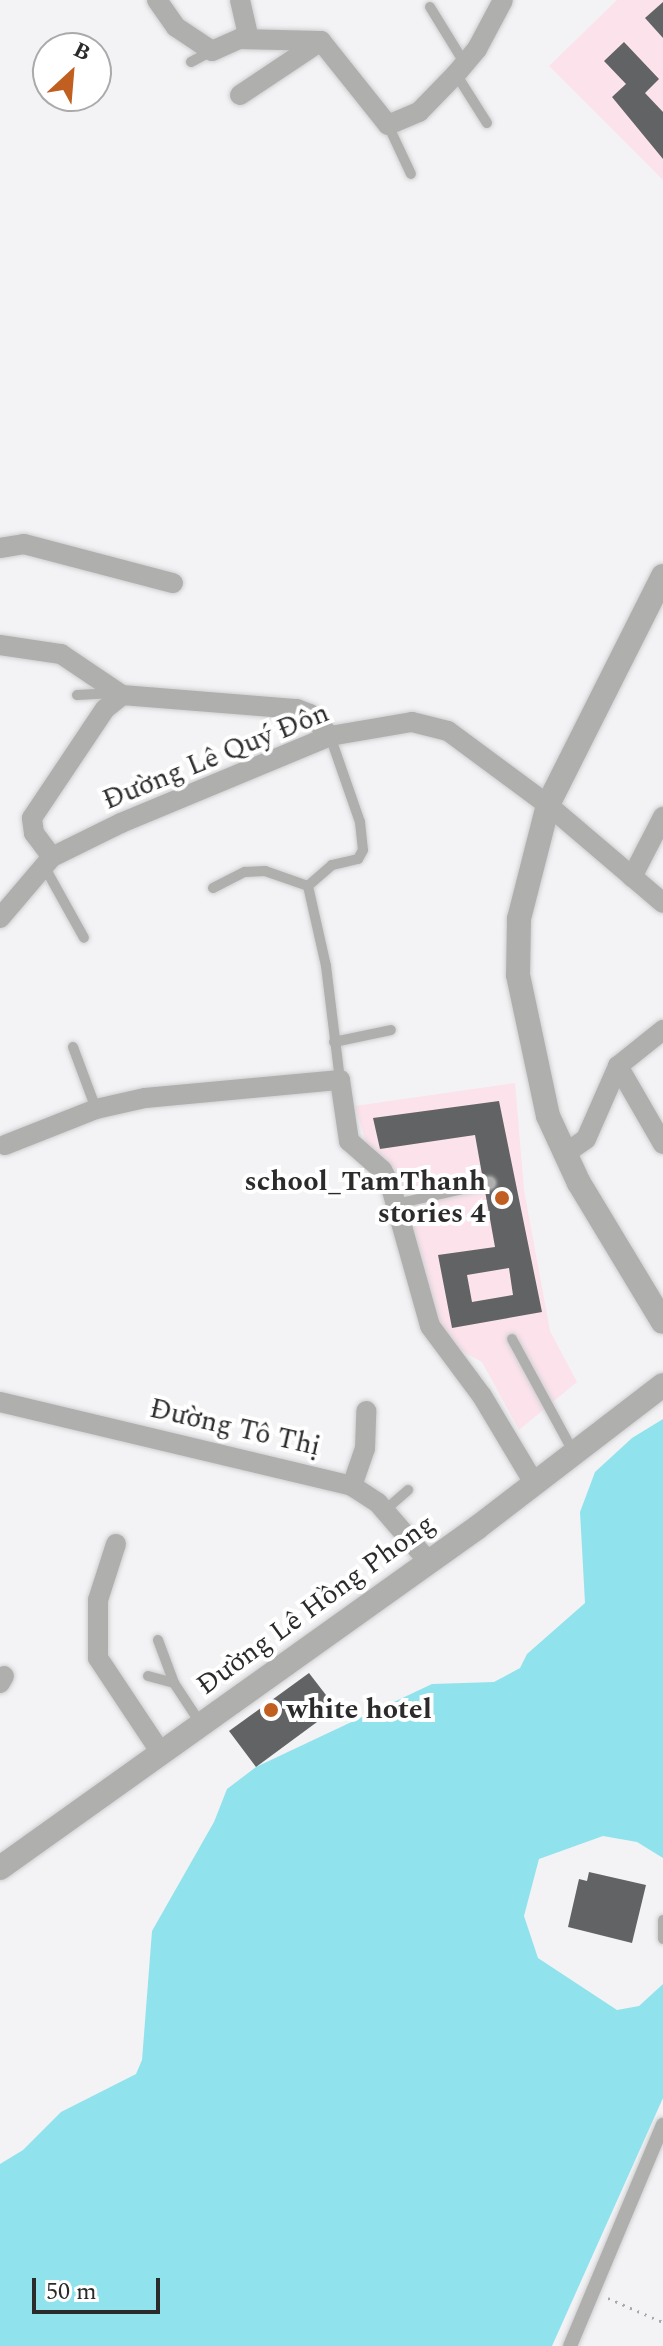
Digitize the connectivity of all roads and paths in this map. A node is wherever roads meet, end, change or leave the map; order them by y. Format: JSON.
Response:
{"nodes":[{"id":1,"x":157,"y":0,"type":"edge"},
{"id":2,"x":240,"y":0,"type":"edge"},
{"id":3,"x":503,"y":0,"type":"edge"},
{"id":4,"x":430,"y":7,"type":"dead end"},
{"id":5,"x":249,"y":39,"type":"junction"},
{"id":6,"x":321,"y":41,"type":"junction"},
{"id":7,"x":212,"y":51,"type":"junction"},
{"id":8,"x":191,"y":62,"type":"dead end"},
{"id":9,"x":460,"y":69,"type":"junction"},
{"id":10,"x":240,"y":95,"type":"dead end"},
{"id":11,"x":487,"y":123,"type":"dead end"},
{"id":12,"x":388,"y":125,"type":"junction"},
{"id":13,"x":411,"y":174,"type":"dead end"},
{"id":14,"x":0,"y":548,"type":"edge"},
{"id":15,"x":663,"y":576,"type":"edge"},
{"id":16,"x":173,"y":583,"type":"dead end"},
{"id":17,"x":656,"y":606,"type":"edge"},
{"id":18,"x":0,"y":645,"type":"edge"},
{"id":19,"x":119,"y":694,"type":"junction"},
{"id":20,"x":77,"y":695,"type":"dead end"},
{"id":21,"x":330,"y":736,"type":"junction"},
{"id":22,"x":548,"y":805,"type":"junction"},
{"id":23,"x":663,"y":817,"type":"edge"},
{"id":24,"x":48,"y":862,"type":"junction"},
{"id":25,"x":632,"y":877,"type":"junction"},
{"id":26,"x":308,"y":886,"type":"junction"},
{"id":27,"x":213,"y":888,"type":"dead end"},
{"id":28,"x":663,"y":903,"type":"edge"},
{"id":29,"x":0,"y":918,"type":"edge"},
{"id":30,"x":84,"y":938,"type":"dead end"},
{"id":31,"x":391,"y":1030,"type":"dead end"},
{"id":32,"x":663,"y":1030,"type":"edge"},
{"id":33,"x":334,"y":1042,"type":"junction"},
{"id":34,"x":73,"y":1047,"type":"dead end"},
{"id":35,"x":618,"y":1066,"type":"junction"},
{"id":36,"x":340,"y":1080,"type":"junction"},
{"id":37,"x":96,"y":1109,"type":"junction"},
{"id":38,"x":663,"y":1144,"type":"edge"},
{"id":39,"x":5,"y":1145,"type":"dead end"},
{"id":40,"x":566,"y":1153,"type":"junction"},
{"id":41,"x":490,"y":1183,"type":"dead end"},
{"id":42,"x":396,"y":1204,"type":"junction"},
{"id":43,"x":663,"y":1322,"type":"edge"},
{"id":44,"x":512,"y":1339,"type":"dead end"},
{"id":45,"x":663,"y":1385,"type":"edge"},
{"id":46,"x":0,"y":1402,"type":"edge"},
{"id":47,"x":366,"y":1411,"type":"dead end"},
{"id":48,"x":574,"y":1453,"type":"junction"},
{"id":49,"x":534,"y":1483,"type":"junction"},
{"id":50,"x":352,"y":1486,"type":"junction"},
{"id":51,"x":408,"y":1490,"type":"dead end"},
{"id":52,"x":384,"y":1511,"type":"junction"},
{"id":53,"x":116,"y":1544,"type":"dead end"},
{"id":54,"x":428,"y":1561,"type":"junction"},
{"id":55,"x":158,"y":1640,"type":"dead end"},
{"id":56,"x":148,"y":1676,"type":"dead end"},
{"id":57,"x":174,"y":1683,"type":"junction"},
{"id":58,"x":201,"y":1724,"type":"junction"},
{"id":59,"x":161,"y":1753,"type":"junction"},
{"id":60,"x":0,"y":1868,"type":"edge"},
{"id":61,"x":663,"y":1920,"type":"edge"},
{"id":62,"x":663,"y":1939,"type":"edge"},
{"id":63,"x":663,"y":2125,"type":"edge"},
{"id":64,"x":593,"y":2292,"type":"junction"},
{"id":65,"x":663,"y":2322,"type":"edge"},
{"id":66,"x":570,"y":2346,"type":"edge"}],
"edges":[{"from":1,"to":7,"type":"street"},
{"from":2,"to":5,"type":"street"},
{"from":3,"to":9,"type":"street"},
{"from":4,"to":9,"type":"lane"},
{"from":5,"to":6,"type":"street"},
{"from":5,"to":7,"type":"street"},
{"from":6,"to":10,"type":"street"},
{"from":6,"to":12,"type":"street"},
{"from":7,"to":8,"type":"lane"},
{"from":9,"to":11,"type":"lane"},
{"from":9,"to":12,"type":"street"},
{"from":12,"to":13,"type":"lane"},
{"from":14,"to":16,"type":"street"},
{"from":15,"to":17,"type":"street"},
{"from":17,"to":22,"type":"street"},
{"from":18,"to":19,"type":"street"},
{"from":19,"to":20,"type":"lane"},
{"from":19,"to":21,"type":"street"},
{"from":19,"to":24,"type":"street"},
{"from":21,"to":22,"type":"street","name":"Đường Lê Quý Đôn"},
{"from":21,"to":24,"type":"street","name":"Đường Lê Quý Đôn"},
{"from":21,"to":26,"type":"lane"},
{"from":22,"to":25,"type":"street","name":"Đường Lê Quý Đôn"},
{"from":22,"to":40,"type":"street"},
{"from":23,"to":25,"type":"street"},
{"from":24,"to":29,"type":"street","name":"Đường Lê Quý Đôn"},
{"from":24,"to":30,"type":"lane"},
{"from":25,"to":28,"type":"street","name":"Đường Lê Quý Đôn"},
{"from":26,"to":27,"type":"lane"},
{"from":26,"to":33,"type":"lane"},
{"from":31,"to":33,"type":"lane"},
{"from":32,"to":35,"type":"street"},
{"from":33,"to":36,"type":"lane"},
{"from":34,"to":37,"type":"lane"},
{"from":35,"to":38,"type":"street"},
{"from":35,"to":40,"type":"street"},
{"from":36,"to":37,"type":"street"},
{"from":36,"to":42,"type":"street"},
{"from":37,"to":39,"type":"street"},
{"from":40,"to":43,"type":"street"},
{"from":41,"to":42,"type":"lane"},
{"from":42,"to":49,"type":"street"},
{"from":44,"to":48,"type":"lane"},
{"from":45,"to":48,"type":"street","name":"Đường Lê Hồng Phong"},
{"from":46,"to":50,"type":"street","name":"Đường Tô Thị"},
{"from":47,"to":50,"type":"street"},
{"from":48,"to":49,"type":"street","name":"Đường Lê Hồng Phong"},
{"from":49,"to":54,"type":"street","name":"Đường Lê Hồng Phong"},
{"from":50,"to":52,"type":"street","name":"Đường Tô Thị"},
{"from":51,"to":52,"type":"lane"},
{"from":52,"to":54,"type":"street","name":"Đường Tô Thị"},
{"from":53,"to":59,"type":"street"},
{"from":54,"to":58,"type":"street","name":"Đường Lê Hồng Phong"},
{"from":55,"to":57,"type":"lane"},
{"from":56,"to":57,"type":"lane"},
{"from":57,"to":58,"type":"lane"},
{"from":58,"to":59,"type":"street","name":"Đường Lê Hồng Phong"},
{"from":59,"to":60,"type":"street","name":"Đường Lê Hồng Phong"},
{"from":61,"to":62,"type":"lane"},
{"from":63,"to":64,"type":"street"},
{"from":64,"to":65,"type":"path"},
{"from":64,"to":66,"type":"street"}]}
